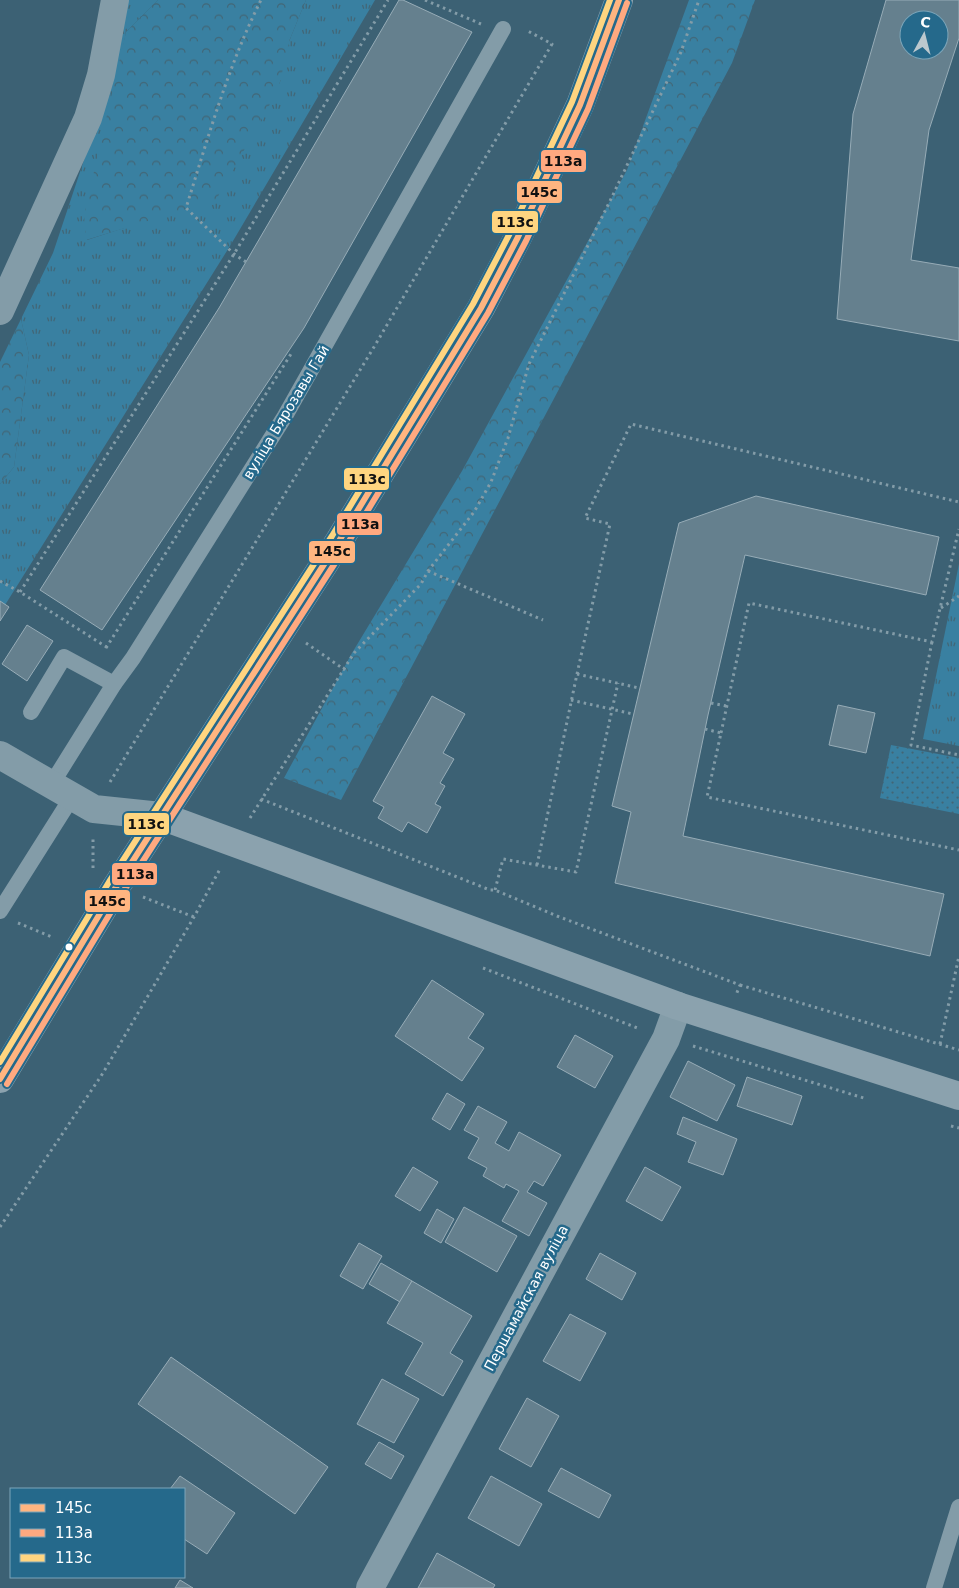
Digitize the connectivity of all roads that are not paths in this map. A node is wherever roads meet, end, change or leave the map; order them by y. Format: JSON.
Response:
{"nodes":[{"id":1,"x":115,"y":0,"type":"edge"},
{"id":2,"x":619,"y":0,"type":"edge"},
{"id":3,"x":504,"y":29,"type":"dead end"},
{"id":4,"x":0,"y":311,"type":"edge"},
{"id":5,"x":114,"y":684,"type":"junction"},
{"id":6,"x":31,"y":712,"type":"dead end"},
{"id":7,"x":0,"y":755,"type":"edge"},
{"id":8,"x":72,"y":797,"type":"junction"},
{"id":9,"x":161,"y":816,"type":"junction"},
{"id":10,"x":5,"y":916,"type":"edge"},
{"id":11,"x":678,"y":1006,"type":"junction"},
{"id":12,"x":0,"y":1079,"type":"edge"},
{"id":13,"x":959,"y":1096,"type":"edge"},
{"id":14,"x":959,"y":1507,"type":"edge"},
{"id":15,"x":370,"y":1588,"type":"edge"},
{"id":16,"x":934,"y":1588,"type":"edge"}],
"edges":[{"from":1,"to":4,"type":"street"},
{"from":2,"to":9,"type":"main road"},
{"from":3,"to":5,"type":"lane","name":"вуліца Бярозавы Гай"},
{"from":5,"to":6,"type":"lane"},
{"from":5,"to":8,"type":"lane","name":"вуліца Бярозавы Гай"},
{"from":7,"to":8,"type":"street"},
{"from":8,"to":9,"type":"street"},
{"from":8,"to":10,"type":"lane","name":"вуліца Бярозавы Гай"},
{"from":9,"to":11,"type":"main road"},
{"from":9,"to":12,"type":"main road"},
{"from":11,"to":13,"type":"main road"},
{"from":11,"to":15,"type":"street","name":"Першамайская вуліца"},
{"from":14,"to":16,"type":"lane"}]}
